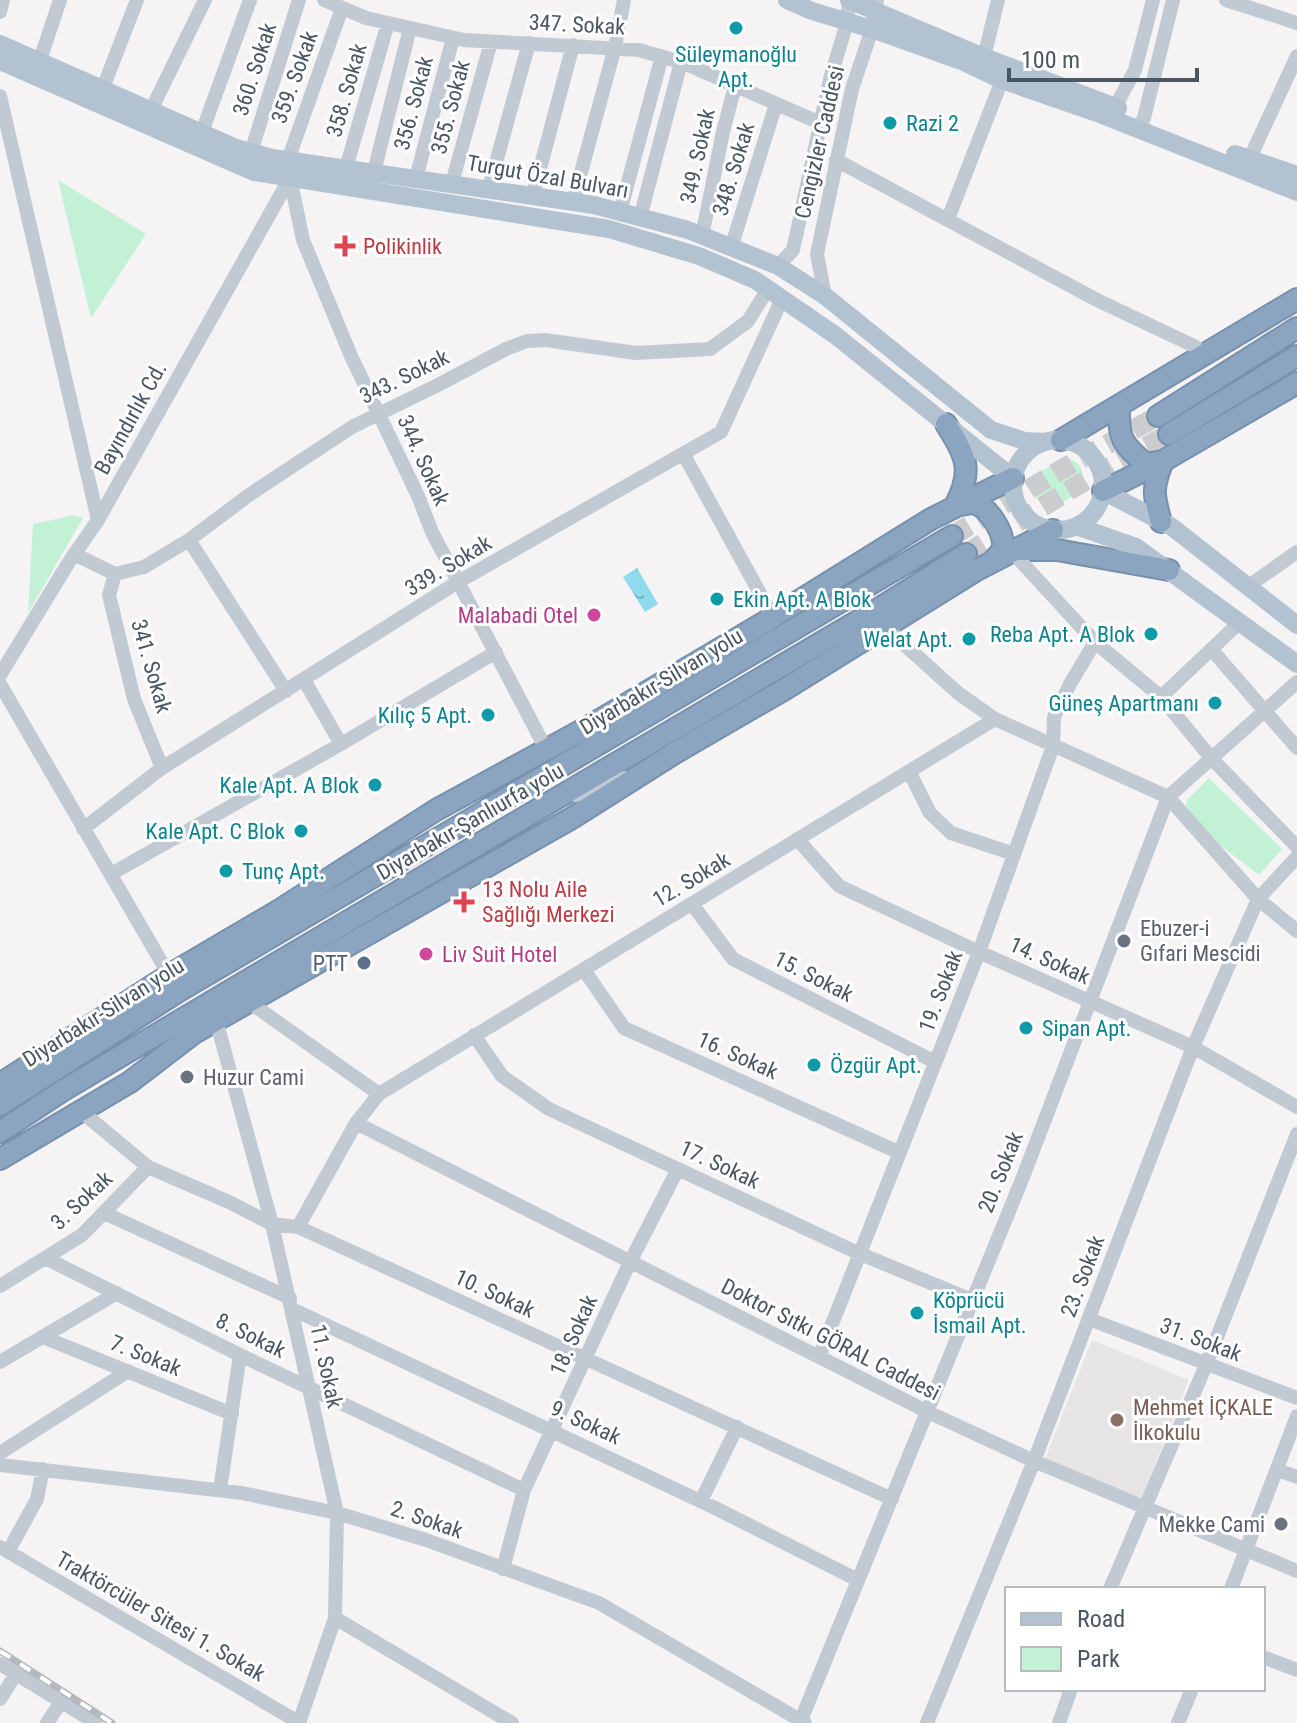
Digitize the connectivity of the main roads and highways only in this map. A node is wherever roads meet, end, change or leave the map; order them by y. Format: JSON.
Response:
{"nodes":[{"id":1,"x":787,"y":0,"type":"edge"},
{"id":2,"x":849,"y":0,"type":"edge"},
{"id":3,"x":874,"y":14,"type":"edge"},
{"id":4,"x":0,"y":44,"type":"edge"},
{"id":5,"x":0,"y":61,"type":"edge"},
{"id":6,"x":1113,"y":113,"type":"junction"},
{"id":7,"x":1141,"y":124,"type":"junction"},
{"id":8,"x":289,"y":169,"type":"junction"},
{"id":9,"x":1297,"y":175,"type":"edge"},
{"id":10,"x":1297,"y":192,"type":"edge"},
{"id":11,"x":1297,"y":299,"type":"edge"},
{"id":12,"x":1297,"y":328,"type":"edge"},
{"id":13,"x":1297,"y":356,"type":"edge"},
{"id":14,"x":1297,"y":383,"type":"edge"},
{"id":15,"x":1119,"y":406,"type":"junction"},
{"id":16,"x":946,"y":424,"type":"junction"},
{"id":17,"x":1053,"y":441,"type":"junction"},
{"id":18,"x":1163,"y":461,"type":"junction"},
{"id":19,"x":1013,"y":478,"type":"junction"},
{"id":20,"x":1103,"y":491,"type":"junction"},
{"id":21,"x":955,"y":506,"type":"junction"},
{"id":22,"x":1161,"y":522,"type":"junction"},
{"id":23,"x":1076,"y":526,"type":"junction"},
{"id":24,"x":1053,"y":530,"type":"junction"},
{"id":25,"x":952,"y":536,"type":"tunnel mouth"},
{"id":26,"x":1016,"y":552,"type":"junction"},
{"id":27,"x":966,"y":554,"type":"tunnel mouth"},
{"id":28,"x":992,"y":562,"type":"junction"},
{"id":29,"x":1169,"y":570,"type":"junction"},
{"id":30,"x":1297,"y":625,"type":"edge"},
{"id":31,"x":1297,"y":664,"type":"edge"},
{"id":32,"x":545,"y":777,"type":"junction"},
{"id":33,"x":362,"y":857,"type":"junction"},
{"id":34,"x":9,"y":1079,"type":"edge"},
{"id":35,"x":0,"y":1105,"type":"edge"},
{"id":36,"x":0,"y":1132,"type":"edge"},
{"id":37,"x":0,"y":1159,"type":"edge"}],
"edges":[{"from":1,"to":3,"type":"main road"},
{"from":2,"to":3,"type":"main road"},
{"from":3,"to":6,"type":"main road"},
{"from":3,"to":6,"type":"main road"},
{"from":4,"to":8,"type":"main road","name":"Turgut Özal Bulvarı"},
{"from":5,"to":8,"type":"main road","name":"Turgut Özal Bulvarı"},
{"from":6,"to":7,"type":"main road"},
{"from":7,"to":9,"type":"main road"},
{"from":7,"to":10,"type":"main road"},
{"from":8,"to":16,"type":"main road","name":"Turgut Özal Bulvarı"},
{"from":8,"to":17,"type":"main road","name":"Turgut Özal Bulvarı"},
{"from":11,"to":15,"type":"highway"},
{"from":12,"to":13,"type":"highway"},
{"from":14,"to":18,"type":"highway"},
{"from":15,"to":17,"type":"highway"},
{"from":15,"to":18,"type":"highway"},
{"from":16,"to":19,"type":"main road","name":"Turgut Özal Bulvarı"},
{"from":16,"to":21,"type":"highway"},
{"from":17,"to":19,"type":"main road"},
{"from":17,"to":20,"type":"main road"},
{"from":18,"to":20,"type":"highway"},
{"from":18,"to":22,"type":"highway"},
{"from":19,"to":21,"type":"highway"},
{"from":19,"to":24,"type":"main road"},
{"from":20,"to":22,"type":"main road"},
{"from":20,"to":23,"type":"main road"},
{"from":21,"to":28,"type":"highway"},
{"from":21,"to":33,"type":"highway"},
{"from":22,"to":30,"type":"main road"},
{"from":23,"to":24,"type":"main road"},
{"from":23,"to":29,"type":"main road"},
{"from":24,"to":26,"type":"highway"},
{"from":25,"to":32,"type":"highway","name":"Diyarbakır-Silvan yolu"},
{"from":26,"to":28,"type":"highway"},
{"from":26,"to":29,"type":"highway"},
{"from":27,"to":36,"type":"highway","name":"Diyarbakır-Şanlıurfa yolu"},
{"from":28,"to":37,"type":"highway"},
{"from":29,"to":31,"type":"main road"},
{"from":32,"to":33,"type":"highway"},
{"from":32,"to":34,"type":"highway","name":"Diyarbakır-Silvan yolu"},
{"from":33,"to":34,"type":"highway"},
{"from":34,"to":35,"type":"highway"}]}
